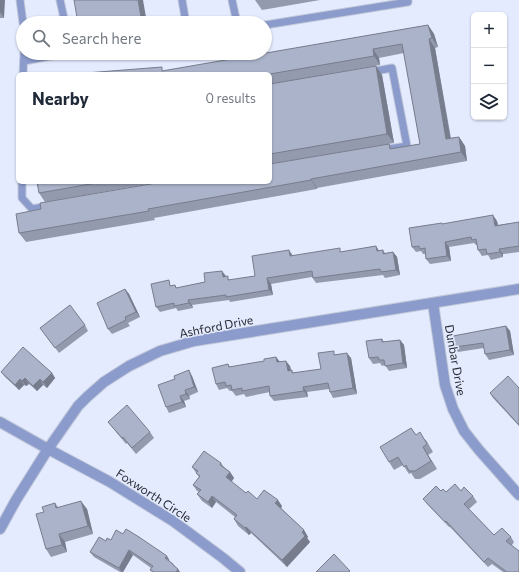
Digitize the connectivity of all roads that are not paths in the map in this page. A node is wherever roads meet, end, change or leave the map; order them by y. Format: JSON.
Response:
{"nodes":[{"id":1,"x":20,"y":0,"type":"edge"},
{"id":2,"x":60,"y":0,"type":"edge"},
{"id":3,"x":182,"y":0,"type":"edge"},
{"id":4,"x":232,"y":0,"type":"edge"},
{"id":5,"x":408,"y":0,"type":"edge"},
{"id":6,"x":22,"y":16,"type":"edge"},
{"id":7,"x":63,"y":16,"type":"edge"},
{"id":8,"x":185,"y":16,"type":"edge"},
{"id":9,"x":235,"y":16,"type":"edge"},
{"id":10,"x":272,"y":24,"type":"edge"},
{"id":11,"x":29,"y":60,"type":"edge"},
{"id":12,"x":24,"y":61,"type":"joint"},
{"id":13,"x":24,"y":72,"type":"edge"},
{"id":14,"x":362,"y":73,"type":"edge"},
{"id":15,"x":377,"y":151,"type":"edge"},
{"id":16,"x":22,"y":184,"type":"edge"},
{"id":17,"x":54,"y":205,"type":"edge"},
{"id":18,"x":519,"y":289,"type":"edge"},
{"id":19,"x":433,"y":303,"type":"junction"},
{"id":20,"x":0,"y":422,"type":"edge"},
{"id":21,"x":48,"y":449,"type":"junction"},
{"id":22,"x":519,"y":495,"type":"edge"},
{"id":23,"x":0,"y":529,"type":"edge"},
{"id":24,"x":240,"y":572,"type":"edge"}],
"edges":[{"from":1,"to":6,"type":"lane"},
{"from":2,"to":7,"type":"lane"},
{"from":3,"to":8,"type":"lane"},
{"from":4,"to":9,"type":"lane"},
{"from":5,"to":10,"type":"lane"},
{"from":11,"to":12,"type":"lane"},
{"from":12,"to":13,"type":"lane"},
{"from":14,"to":15,"type":"lane"},
{"from":16,"to":17,"type":"lane"},
{"from":18,"to":19,"type":"street","name":"Ashford Drive"},
{"from":19,"to":21,"type":"street","name":"Ashford Drive"},
{"from":19,"to":22,"type":"street","name":"Dunbar Drive"},
{"from":20,"to":21,"type":"street","name":"Foxworth Circle"},
{"from":21,"to":23,"type":"street","name":"Ashford Drive"},
{"from":21,"to":24,"type":"street","name":"Foxworth Circle"}]}
